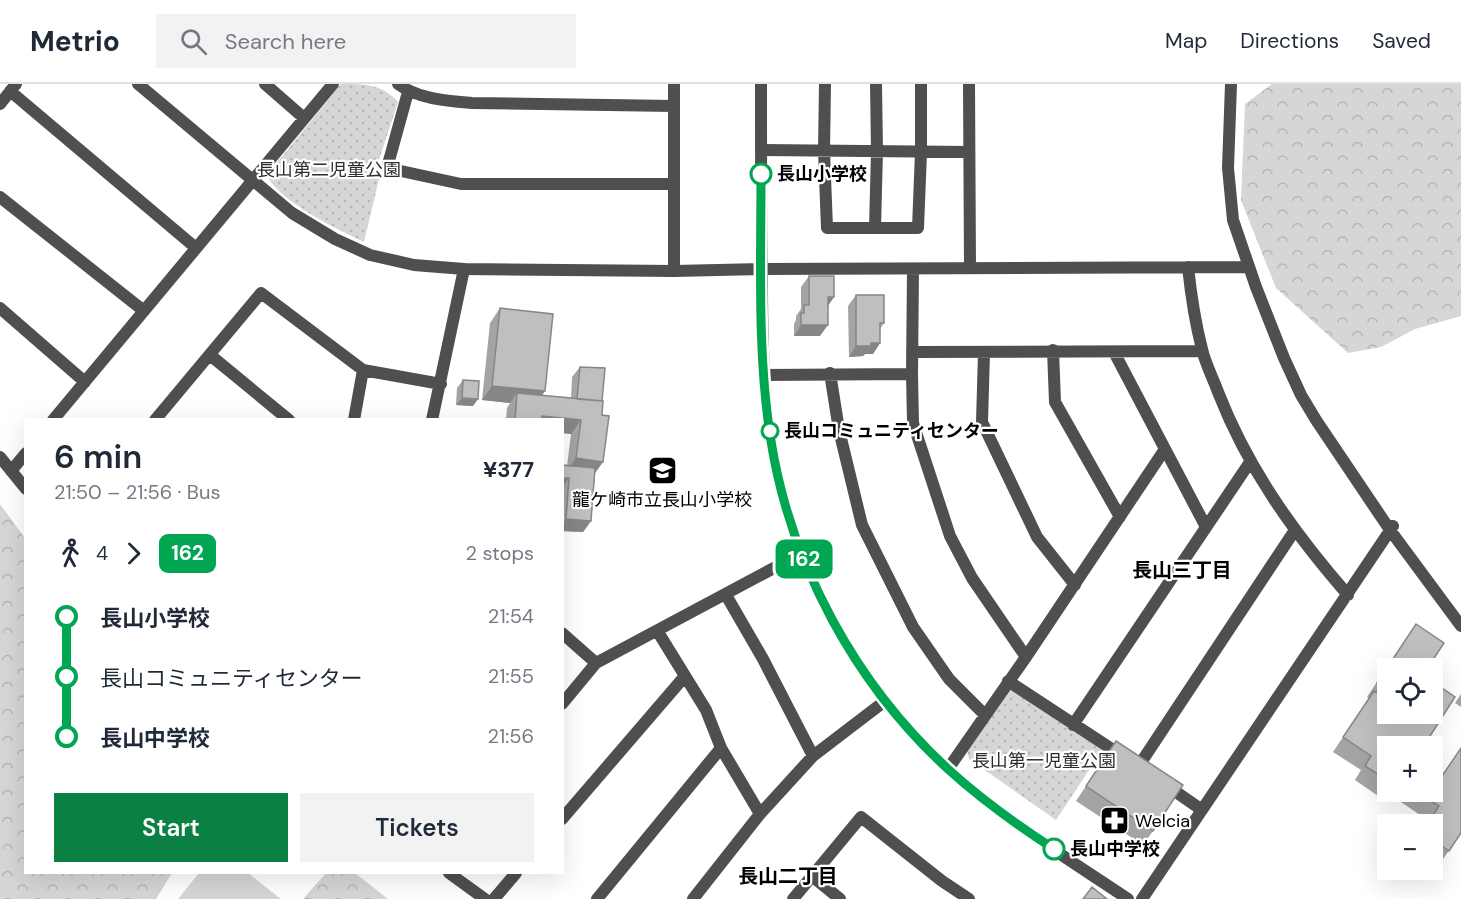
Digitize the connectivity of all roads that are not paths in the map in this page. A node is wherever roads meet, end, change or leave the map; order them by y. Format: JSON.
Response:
{"nodes":[{"id":1,"x":138,"y":84,"type":"edge"},
{"id":2,"x":265,"y":84,"type":"edge"},
{"id":3,"x":333,"y":84,"type":"edge"},
{"id":4,"x":674,"y":84,"type":"edge"},
{"id":5,"x":761,"y":84,"type":"edge"},
{"id":6,"x":825,"y":84,"type":"edge"},
{"id":7,"x":876,"y":84,"type":"edge"},
{"id":8,"x":921,"y":84,"type":"edge"},
{"id":9,"x":969,"y":84,"type":"edge"},
{"id":10,"x":1231,"y":84,"type":"edge"},
{"id":11,"x":13,"y":88,"type":"edge"},
{"id":12,"x":403,"y":88,"type":"edge"},
{"id":13,"x":0,"y":104,"type":"edge"},
{"id":14,"x":674,"y":106,"type":"junction"},
{"id":15,"x":304,"y":118,"type":"junction"},
{"id":16,"x":761,"y":150,"type":"junction"},
{"id":17,"x":824,"y":151,"type":"junction"},
{"id":18,"x":877,"y":151,"type":"junction"},
{"id":19,"x":921,"y":152,"type":"junction"},
{"id":20,"x":969,"y":152,"type":"junction"},
{"id":21,"x":252,"y":181,"type":"junction"},
{"id":22,"x":674,"y":184,"type":"junction"},
{"id":23,"x":0,"y":197,"type":"edge"},
{"id":24,"x":875,"y":228,"type":"junction"},
{"id":25,"x":196,"y":248,"type":"junction"},
{"id":26,"x":1188,"y":267,"type":"junction"},
{"id":27,"x":1248,"y":267,"type":"junction"},
{"id":28,"x":970,"y":268,"type":"junction"},
{"id":29,"x":464,"y":269,"type":"junction"},
{"id":30,"x":762,"y":269,"type":"junction"},
{"id":31,"x":913,"y":269,"type":"junction"},
{"id":32,"x":674,"y":270,"type":"junction"},
{"id":33,"x":0,"y":308,"type":"edge"},
{"id":34,"x":144,"y":311,"type":"junction"},
{"id":35,"x":1053,"y":350,"type":"junction"},
{"id":36,"x":1202,"y":351,"type":"junction"},
{"id":37,"x":912,"y":352,"type":"junction"},
{"id":38,"x":1114,"y":352,"type":"junction"},
{"id":39,"x":984,"y":353,"type":"junction"},
{"id":40,"x":210,"y":355,"type":"junction"},
{"id":41,"x":363,"y":370,"type":"junction"},
{"id":42,"x":830,"y":373,"type":"junction"},
{"id":43,"x":912,"y":374,"type":"junction"},
{"id":44,"x":764,"y":375,"type":"junction"},
{"id":45,"x":85,"y":382,"type":"junction"},
{"id":46,"x":441,"y":384,"type":"junction"},
{"id":47,"x":55,"y":418,"type":"edge"},
{"id":48,"x":159,"y":418,"type":"edge"},
{"id":49,"x":287,"y":418,"type":"edge"},
{"id":50,"x":354,"y":418,"type":"edge"},
{"id":51,"x":432,"y":418,"type":"edge"},
{"id":52,"x":1165,"y":449,"type":"junction"},
{"id":53,"x":24,"y":455,"type":"edge"},
{"id":54,"x":0,"y":457,"type":"edge"},
{"id":55,"x":1250,"y":462,"type":"junction"},
{"id":56,"x":11,"y":471,"type":"junction"},
{"id":57,"x":24,"y":487,"type":"edge"},
{"id":58,"x":1120,"y":517,"type":"junction"},
{"id":59,"x":1206,"y":527,"type":"junction"},
{"id":60,"x":1392,"y":528,"type":"junction"},
{"id":61,"x":1295,"y":530,"type":"junction"},
{"id":62,"x":802,"y":553,"type":"junction"},
{"id":63,"x":1075,"y":585,"type":"junction"},
{"id":64,"x":726,"y":594,"type":"junction"},
{"id":65,"x":1348,"y":595,"type":"junction"},
{"id":66,"x":1461,"y":626,"type":"edge"},
{"id":67,"x":658,"y":632,"type":"junction"},
{"id":68,"x":564,"y":635,"type":"edge"},
{"id":69,"x":1026,"y":657,"type":"junction"},
{"id":70,"x":596,"y":663,"type":"junction"},
{"id":71,"x":685,"y":676,"type":"junction"},
{"id":72,"x":1008,"y":681,"type":"junction"},
{"id":73,"x":885,"y":701,"type":"junction"},
{"id":74,"x":564,"y":702,"type":"edge"},
{"id":75,"x":985,"y":715,"type":"junction"},
{"id":76,"x":1073,"y":725,"type":"junction"},
{"id":77,"x":721,"y":748,"type":"junction"},
{"id":78,"x":813,"y":756,"type":"junction"},
{"id":79,"x":948,"y":769,"type":"junction"},
{"id":80,"x":1147,"y":773,"type":"junction"},
{"id":81,"x":1202,"y":810,"type":"junction"},
{"id":82,"x":760,"y":814,"type":"junction"},
{"id":83,"x":564,"y":817,"type":"edge"},
{"id":84,"x":450,"y":874,"type":"edge"},
{"id":85,"x":515,"y":874,"type":"edge"},
{"id":86,"x":812,"y":876,"type":"junction"},
{"id":87,"x":485,"y":899,"type":"edge"},
{"id":88,"x":494,"y":899,"type":"edge"},
{"id":89,"x":597,"y":899,"type":"edge"},
{"id":90,"x":693,"y":899,"type":"edge"},
{"id":91,"x":793,"y":899,"type":"edge"},
{"id":92,"x":840,"y":899,"type":"edge"},
{"id":93,"x":969,"y":899,"type":"edge"},
{"id":94,"x":1128,"y":899,"type":"edge"},
{"id":95,"x":1142,"y":899,"type":"edge"}],
"edges":[{"from":1,"to":21,"type":"street"},
{"from":2,"to":15,"type":"street"},
{"from":3,"to":15,"type":"street"},
{"from":4,"to":14,"type":"street"},
{"from":5,"to":16,"type":"street"},
{"from":6,"to":17,"type":"street"},
{"from":7,"to":18,"type":"street"},
{"from":8,"to":19,"type":"street"},
{"from":9,"to":20,"type":"street"},
{"from":10,"to":27,"type":"street"},
{"from":11,"to":13,"type":"street"},
{"from":11,"to":25,"type":"street"},
{"from":12,"to":14,"type":"street"},
{"from":12,"to":22,"type":"street"},
{"from":14,"to":22,"type":"street"},
{"from":15,"to":21,"type":"street"},
{"from":16,"to":17,"type":"street"},
{"from":16,"to":30,"type":"street"},
{"from":17,"to":18,"type":"street"},
{"from":17,"to":24,"type":"street"},
{"from":18,"to":19,"type":"street"},
{"from":18,"to":24,"type":"street"},
{"from":19,"to":20,"type":"street"},
{"from":19,"to":24,"type":"street"},
{"from":20,"to":28,"type":"street"},
{"from":21,"to":25,"type":"street"},
{"from":21,"to":29,"type":"street"},
{"from":22,"to":32,"type":"street"},
{"from":23,"to":34,"type":"street"},
{"from":25,"to":34,"type":"street"},
{"from":26,"to":27,"type":"street"},
{"from":26,"to":28,"type":"street"},
{"from":26,"to":36,"type":"street"},
{"from":27,"to":60,"type":"street"},
{"from":28,"to":31,"type":"street"},
{"from":29,"to":32,"type":"street"},
{"from":29,"to":46,"type":"street"},
{"from":30,"to":31,"type":"street"},
{"from":30,"to":32,"type":"street"},
{"from":30,"to":44,"type":"street"},
{"from":31,"to":37,"type":"street"},
{"from":33,"to":45,"type":"street"},
{"from":34,"to":45,"type":"street"},
{"from":35,"to":38,"type":"street"},
{"from":35,"to":39,"type":"street"},
{"from":35,"to":58,"type":"street"},
{"from":36,"to":38,"type":"street"},
{"from":36,"to":55,"type":"street"},
{"from":37,"to":39,"type":"street"},
{"from":37,"to":43,"type":"street"},
{"from":38,"to":52,"type":"street"},
{"from":39,"to":63,"type":"street"},
{"from":40,"to":41,"type":"street"},
{"from":40,"to":48,"type":"street"},
{"from":40,"to":49,"type":"street"},
{"from":41,"to":46,"type":"street"},
{"from":41,"to":50,"type":"street"},
{"from":42,"to":43,"type":"street"},
{"from":42,"to":44,"type":"street"},
{"from":42,"to":75,"type":"street"},
{"from":43,"to":69,"type":"street"},
{"from":44,"to":62,"type":"street"},
{"from":45,"to":47,"type":"street"},
{"from":46,"to":51,"type":"street"},
{"from":52,"to":58,"type":"street"},
{"from":52,"to":59,"type":"street"},
{"from":53,"to":56,"type":"street"},
{"from":54,"to":56,"type":"street"},
{"from":55,"to":59,"type":"street"},
{"from":55,"to":61,"type":"street"},
{"from":56,"to":57,"type":"street"},
{"from":58,"to":63,"type":"street"},
{"from":59,"to":76,"type":"street"},
{"from":60,"to":65,"type":"street"},
{"from":60,"to":66,"type":"street"},
{"from":61,"to":65,"type":"street"},
{"from":61,"to":80,"type":"street"},
{"from":62,"to":64,"type":"street"},
{"from":62,"to":73,"type":"street"},
{"from":63,"to":69,"type":"street"},
{"from":64,"to":67,"type":"street"},
{"from":64,"to":78,"type":"street"},
{"from":65,"to":81,"type":"street"},
{"from":67,"to":70,"type":"street"},
{"from":67,"to":71,"type":"street"},
{"from":68,"to":70,"type":"street"},
{"from":69,"to":72,"type":"street"},
{"from":70,"to":74,"type":"street"},
{"from":71,"to":77,"type":"street"},
{"from":71,"to":83,"type":"street"},
{"from":72,"to":75,"type":"street"},
{"from":72,"to":76,"type":"street"},
{"from":73,"to":78,"type":"street"},
{"from":73,"to":79,"type":"street"},
{"from":75,"to":79,"type":"street"},
{"from":76,"to":80,"type":"street"},
{"from":77,"to":82,"type":"street"},
{"from":77,"to":89,"type":"street"},
{"from":78,"to":82,"type":"street"},
{"from":79,"to":94,"type":"street"},
{"from":80,"to":81,"type":"street"},
{"from":81,"to":95,"type":"street"},
{"from":82,"to":90,"type":"street"},
{"from":84,"to":87,"type":"street"},
{"from":85,"to":88,"type":"street"},
{"from":86,"to":91,"type":"street"},
{"from":86,"to":92,"type":"street"},
{"from":86,"to":93,"type":"street"}]}
